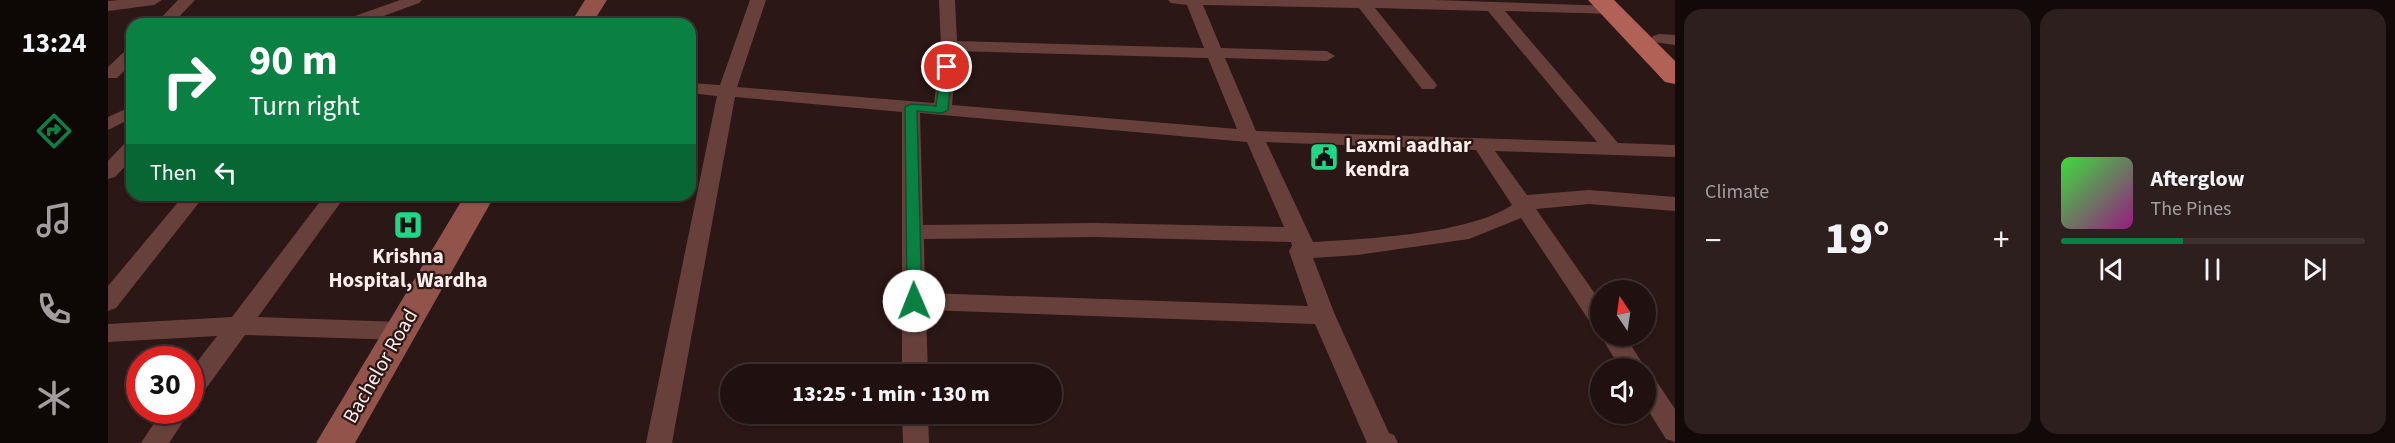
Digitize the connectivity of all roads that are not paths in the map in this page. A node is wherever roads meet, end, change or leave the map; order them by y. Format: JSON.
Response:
{"nodes":[{"id":1,"x":154,"y":0,"type":"edge"},
{"id":2,"x":187,"y":0,"type":"edge"},
{"id":3,"x":414,"y":0,"type":"edge"},
{"id":4,"x":596,"y":0,"type":"edge"},
{"id":5,"x":758,"y":0,"type":"edge"},
{"id":6,"x":947,"y":0,"type":"edge"},
{"id":7,"x":1176,"y":0,"type":"edge"},
{"id":8,"x":1193,"y":0,"type":"edge"},
{"id":9,"x":1364,"y":3,"type":"junction"},
{"id":10,"x":1610,"y":4,"type":"edge"},
{"id":11,"x":108,"y":6,"type":"edge"},
{"id":12,"x":1493,"y":7,"type":"junction"},
{"id":13,"x":169,"y":18,"type":"edge"},
{"id":14,"x":364,"y":18,"type":"edge"},
{"id":15,"x":585,"y":18,"type":"edge"},
{"id":16,"x":1670,"y":45,"type":"edge"},
{"id":17,"x":949,"y":46,"type":"junction"},
{"id":18,"x":1215,"y":53,"type":"junction"},
{"id":19,"x":1327,"y":56,"type":"dead end"},
{"id":20,"x":126,"y":59,"type":"edge"},
{"id":21,"x":126,"y":73,"type":"edge"},
{"id":22,"x":110,"y":74,"type":"edge"},
{"id":23,"x":1675,"y":76,"type":"edge"},
{"id":24,"x":1428,"y":85,"type":"dead end"},
{"id":25,"x":696,"y":88,"type":"edge"},
{"id":26,"x":727,"y":91,"type":"junction"},
{"id":27,"x":911,"y":107,"type":"junction"},
{"id":28,"x":942,"y":110,"type":"junction"},
{"id":29,"x":126,"y":114,"type":"edge"},
{"id":30,"x":108,"y":124,"type":"edge"},
{"id":31,"x":126,"y":132,"type":"edge"},
{"id":32,"x":108,"y":134,"type":"edge"},
{"id":33,"x":1252,"y":136,"type":"junction"},
{"id":34,"x":1482,"y":145,"type":"junction"},
{"id":35,"x":1613,"y":149,"type":"junction"},
{"id":36,"x":1675,"y":151,"type":"edge"},
{"id":37,"x":126,"y":154,"type":"edge"},
{"id":38,"x":126,"y":172,"type":"edge"},
{"id":39,"x":108,"y":173,"type":"edge"},
{"id":40,"x":190,"y":201,"type":"edge"},
{"id":41,"x":331,"y":201,"type":"edge"},
{"id":42,"x":477,"y":201,"type":"edge"},
{"id":43,"x":1675,"y":204,"type":"edge"},
{"id":44,"x":1526,"y":206,"type":"junction"},
{"id":45,"x":913,"y":232,"type":"junction"},
{"id":46,"x":1302,"y":243,"type":"junction"},
{"id":47,"x":914,"y":301,"type":"junction"},
{"id":48,"x":108,"y":302,"type":"edge"},
{"id":49,"x":1590,"y":304,"type":"edge"},
{"id":50,"x":1323,"y":315,"type":"junction"},
{"id":51,"x":236,"y":326,"type":"junction"},
{"id":52,"x":401,"y":331,"type":"junction"},
{"id":53,"x":108,"y":333,"type":"edge"},
{"id":54,"x":915,"y":364,"type":"edge"},
{"id":55,"x":204,"y":371,"type":"edge"},
{"id":56,"x":1656,"y":402,"type":"edge"},
{"id":57,"x":168,"y":424,"type":"edge"},
{"id":58,"x":915,"y":424,"type":"edge"},
{"id":59,"x":1675,"y":431,"type":"edge"},
{"id":60,"x":154,"y":443,"type":"edge"},
{"id":61,"x":335,"y":443,"type":"edge"},
{"id":62,"x":659,"y":443,"type":"edge"},
{"id":63,"x":915,"y":443,"type":"edge"},
{"id":64,"x":1380,"y":443,"type":"edge"},
{"id":65,"x":1385,"y":443,"type":"edge"}],
"edges":[{"from":1,"to":11,"type":"street"},
{"from":2,"to":13,"type":"street"},
{"from":3,"to":14,"type":"street"},
{"from":4,"to":15,"type":"main road"},
{"from":5,"to":26,"type":"street"},
{"from":6,"to":17,"type":"street"},
{"from":7,"to":8,"type":"street"},
{"from":8,"to":9,"type":"street"},
{"from":8,"to":18,"type":"street"},
{"from":9,"to":12,"type":"street"},
{"from":9,"to":24,"type":"street"},
{"from":10,"to":12,"type":"street"},
{"from":10,"to":16,"type":"main road"},
{"from":10,"to":23,"type":"main road"},
{"from":12,"to":35,"type":"street"},
{"from":17,"to":18,"type":"street"},
{"from":17,"to":28,"type":"street"},
{"from":18,"to":19,"type":"street"},
{"from":18,"to":33,"type":"street"},
{"from":20,"to":22,"type":"street"},
{"from":21,"to":22,"type":"street"},
{"from":25,"to":26,"type":"street"},
{"from":26,"to":27,"type":"street"},
{"from":26,"to":62,"type":"street"},
{"from":27,"to":28,"type":"street"},
{"from":27,"to":45,"type":"street"},
{"from":28,"to":33,"type":"street"},
{"from":29,"to":30,"type":"street"},
{"from":31,"to":32,"type":"street"},
{"from":33,"to":34,"type":"street"},
{"from":33,"to":46,"type":"street"},
{"from":34,"to":35,"type":"street"},
{"from":34,"to":44,"type":"street"},
{"from":35,"to":36,"type":"street"},
{"from":37,"to":39,"type":"street"},
{"from":38,"to":39,"type":"street"},
{"from":40,"to":48,"type":"street"},
{"from":41,"to":51,"type":"street"},
{"from":42,"to":52,"type":"main road","name":"Bachelor Road"},
{"from":43,"to":44,"type":"street"},
{"from":44,"to":46,"type":"street"},
{"from":44,"to":49,"type":"street"},
{"from":45,"to":46,"type":"street"},
{"from":45,"to":47,"type":"street"},
{"from":46,"to":50,"type":"street"},
{"from":47,"to":50,"type":"street"},
{"from":47,"to":54,"type":"street"},
{"from":50,"to":64,"type":"street"},
{"from":51,"to":52,"type":"street"},
{"from":51,"to":53,"type":"street"},
{"from":51,"to":55,"type":"street"},
{"from":52,"to":61,"type":"main road","name":"Bachelor Road"},
{"from":56,"to":59,"type":"street"},
{"from":57,"to":60,"type":"street"},
{"from":58,"to":63,"type":"street"},
{"from":64,"to":65,"type":"street"}]}
